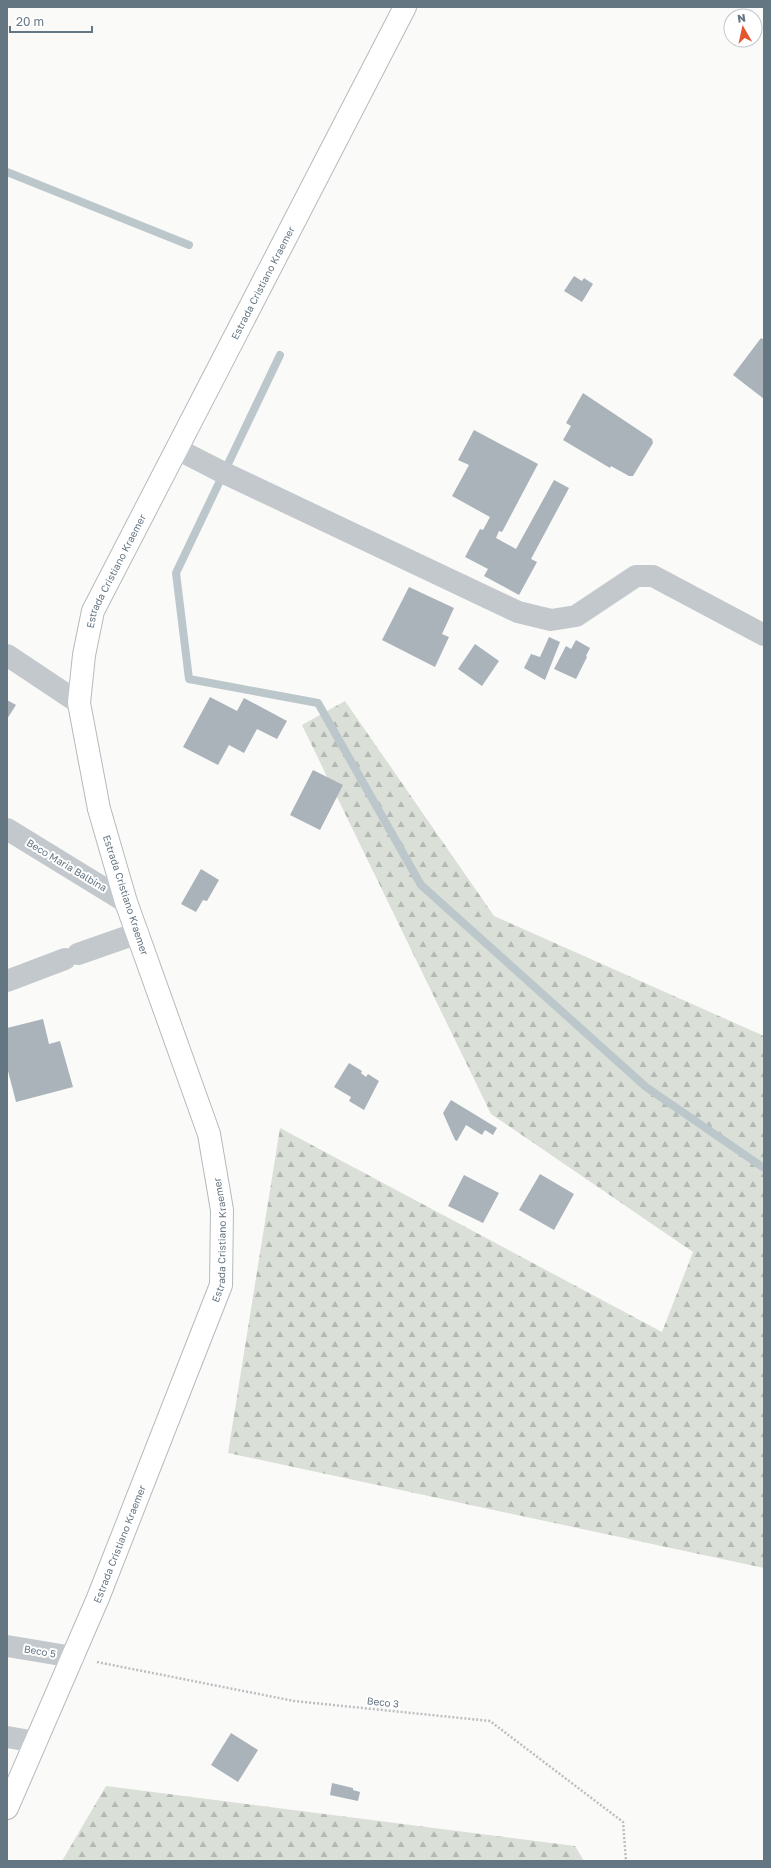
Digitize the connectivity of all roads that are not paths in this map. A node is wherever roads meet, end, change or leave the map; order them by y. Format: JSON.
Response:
{"nodes":[{"id":1,"x":405,"y":7,"type":"edge"},
{"id":2,"x":178,"y":449,"type":"junction"},
{"id":3,"x":764,"y":635,"type":"edge"},
{"id":4,"x":7,"y":655,"type":"edge"},
{"id":5,"x":79,"y":703,"type":"junction"},
{"id":6,"x":7,"y":829,"type":"edge"},
{"id":7,"x":126,"y":902,"type":"junction"},
{"id":8,"x":138,"y":933,"type":"junction"},
{"id":9,"x":7,"y":981,"type":"edge"},
{"id":10,"x":7,"y":1646,"type":"edge"},
{"id":11,"x":73,"y":1657,"type":"junction"},
{"id":12,"x":7,"y":1737,"type":"edge"},
{"id":13,"x":36,"y":1742,"type":"junction"},
{"id":14,"x":7,"y":1808,"type":"edge"}],
"edges":[{"from":1,"to":2,"type":"main road","name":"Estrada Cristiano Kraemer"},
{"from":2,"to":3,"type":"street"},
{"from":2,"to":5,"type":"main road","name":"Estrada Cristiano Kraemer"},
{"from":4,"to":5,"type":"street"},
{"from":5,"to":7,"type":"main road","name":"Estrada Cristiano Kraemer"},
{"from":6,"to":7,"type":"street","name":"Beco Maria Balbina"},
{"from":7,"to":8,"type":"main road","name":"Estrada Cristiano Kraemer"},
{"from":8,"to":9,"type":"street"},
{"from":8,"to":11,"type":"main road","name":"Estrada Cristiano Kraemer"},
{"from":10,"to":11,"type":"street","name":"Beco 5"},
{"from":11,"to":13,"type":"main road","name":"Estrada Cristiano Kraemer"},
{"from":12,"to":13,"type":"street"},
{"from":13,"to":14,"type":"main road","name":"Estrada Cristiano Kraemer"}]}
